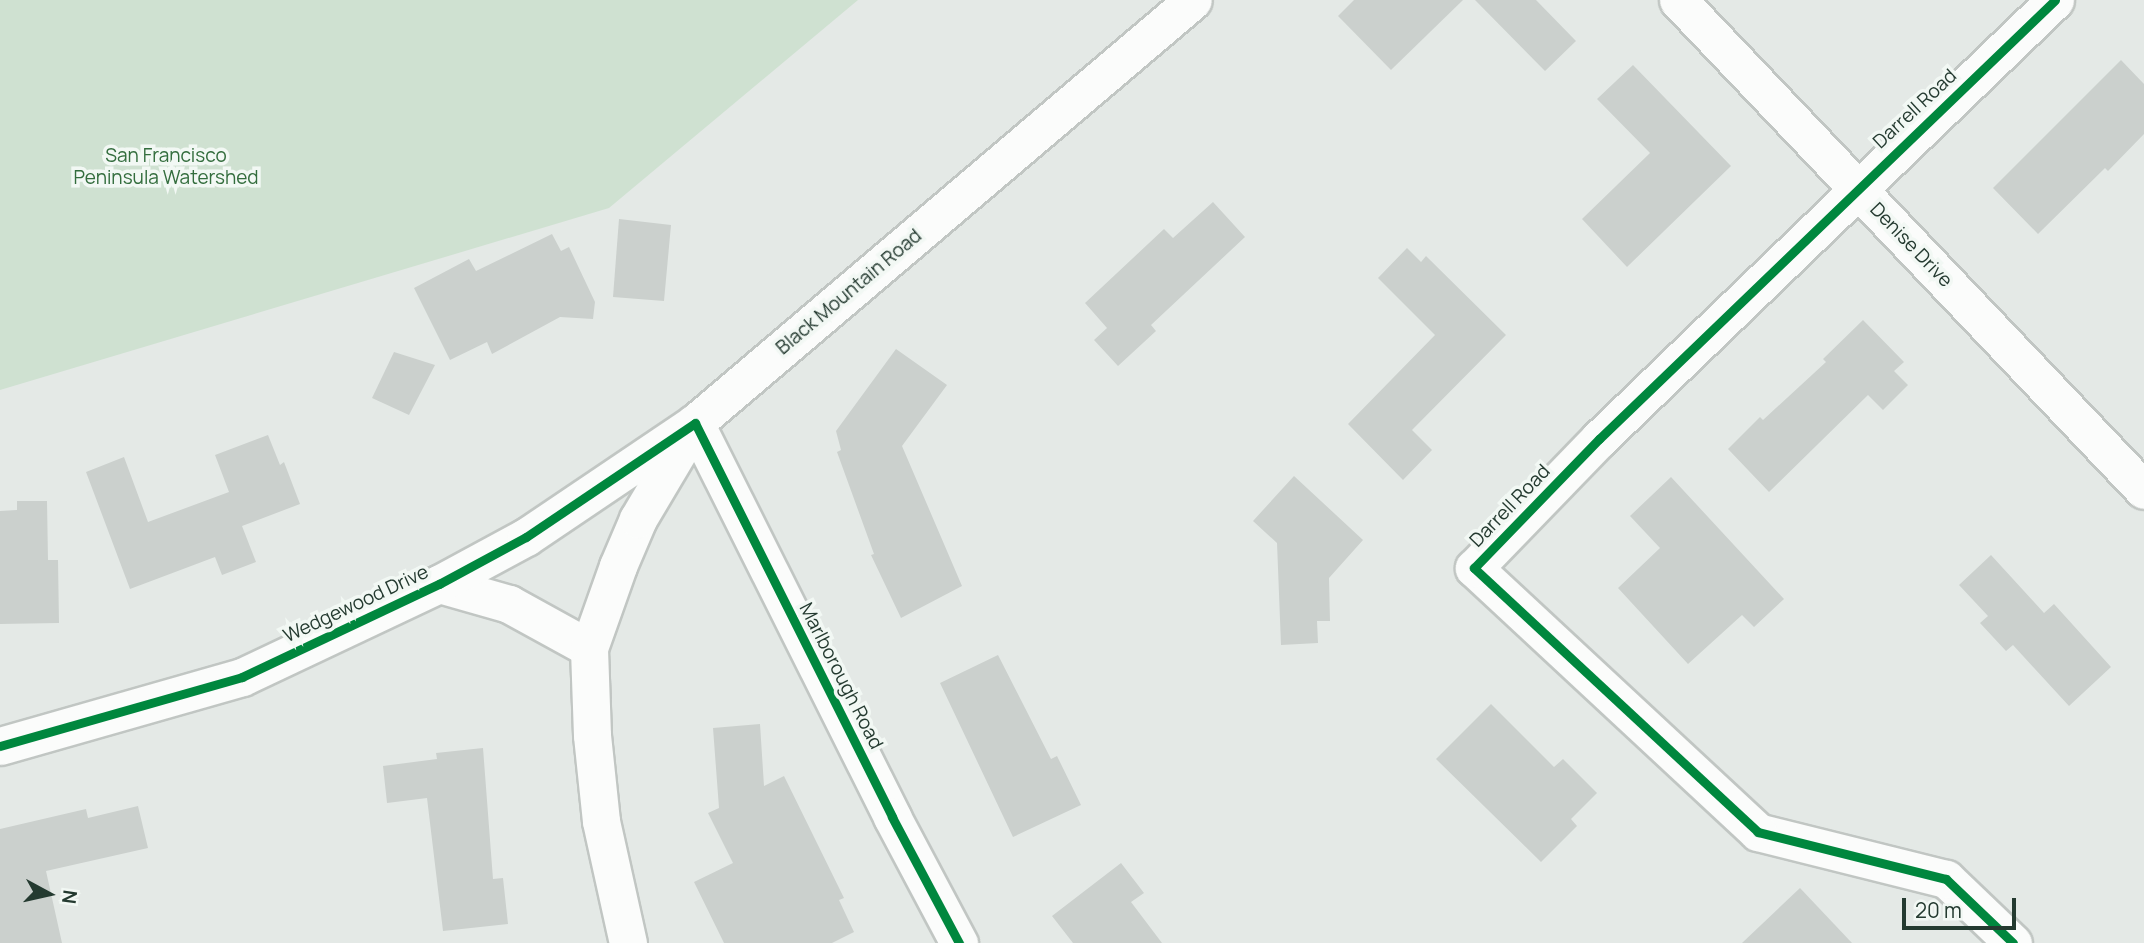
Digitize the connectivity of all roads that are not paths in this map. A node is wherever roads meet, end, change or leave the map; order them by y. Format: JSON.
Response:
{"nodes":[{"id":1,"x":1193,"y":0,"type":"edge"},
{"id":2,"x":1678,"y":0,"type":"edge"},
{"id":3,"x":2055,"y":0,"type":"edge"},
{"id":4,"x":1856,"y":188,"type":"junction"},
{"id":5,"x":695,"y":423,"type":"junction"},
{"id":6,"x":2144,"y":490,"type":"edge"},
{"id":7,"x":439,"y":584,"type":"junction"},
{"id":8,"x":589,"y":648,"type":"junction"},
{"id":9,"x":0,"y":746,"type":"edge"},
{"id":10,"x":628,"y":943,"type":"edge"},
{"id":11,"x":959,"y":943,"type":"edge"},
{"id":12,"x":2013,"y":943,"type":"edge"}],
"edges":[{"from":1,"to":5,"type":"street","name":"Black Mountain Road"},
{"from":2,"to":4,"type":"street","name":"Denise Drive"},
{"from":3,"to":4,"type":"street","name":"Darrell Road"},
{"from":4,"to":6,"type":"street","name":"Denise Drive"},
{"from":4,"to":12,"type":"street","name":"Darrell Road"},
{"from":5,"to":7,"type":"street","name":"Wedgewood Drive"},
{"from":5,"to":8,"type":"street","name":"Black Mountain Road"},
{"from":5,"to":11,"type":"street","name":"Marlborough Road"},
{"from":7,"to":8,"type":"street"},
{"from":7,"to":9,"type":"street","name":"Wedgewood Drive"},
{"from":8,"to":10,"type":"street","name":"Black Mountain Road"}]}
